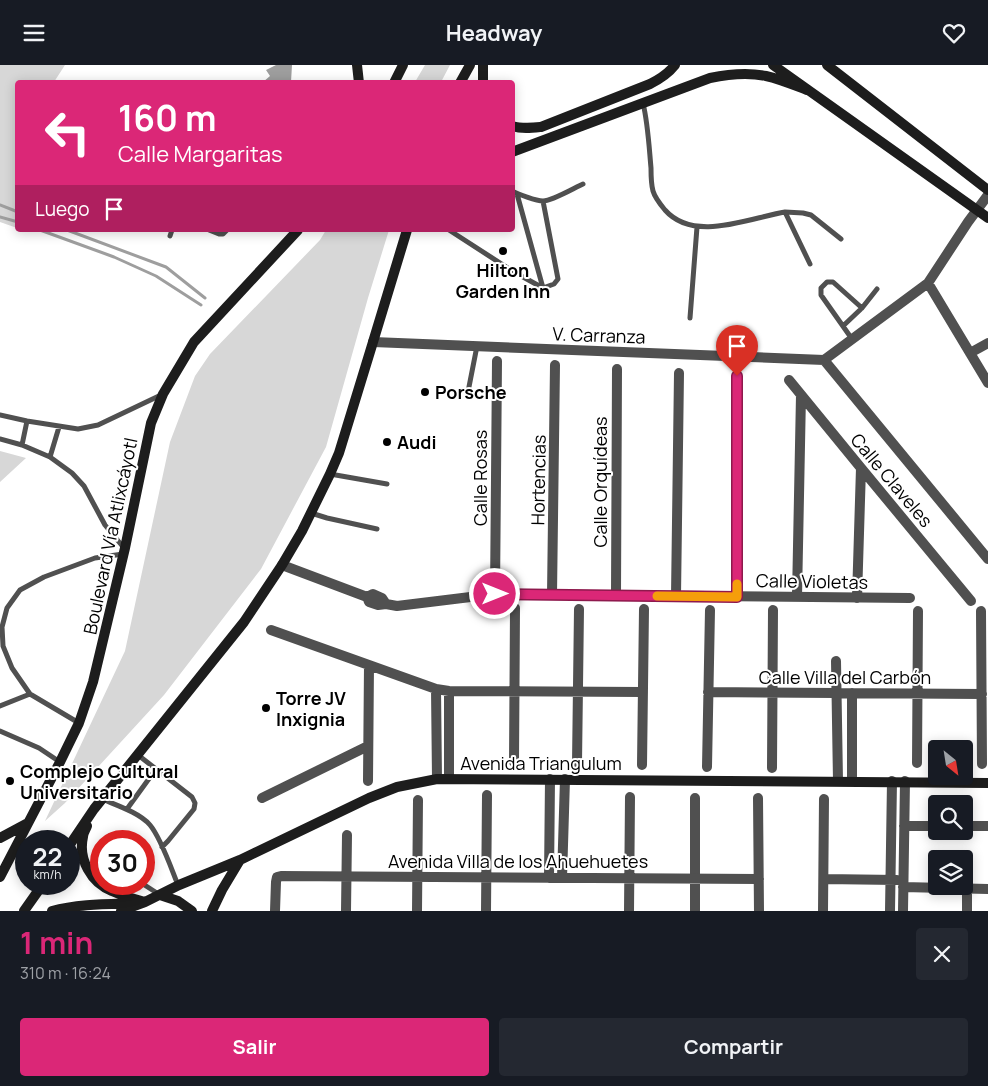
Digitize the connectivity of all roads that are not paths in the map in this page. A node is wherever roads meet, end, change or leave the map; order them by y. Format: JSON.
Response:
{"nodes":[{"id":1,"x":357,"y":65,"type":"edge"},
{"id":2,"x":403,"y":65,"type":"edge"},
{"id":3,"x":470,"y":65,"type":"edge"},
{"id":4,"x":482,"y":65,"type":"edge"},
{"id":5,"x":676,"y":65,"type":"edge"},
{"id":6,"x":773,"y":65,"type":"edge"},
{"id":7,"x":828,"y":65,"type":"edge"},
{"id":8,"x":359,"y":80,"type":"edge"},
{"id":9,"x":396,"y":80,"type":"edge"},
{"id":10,"x":462,"y":80,"type":"edge"},
{"id":11,"x":483,"y":80,"type":"edge"},
{"id":12,"x":807,"y":90,"type":"junction"},
{"id":13,"x":643,"y":103,"type":"junction"},
{"id":14,"x":515,"y":126,"type":"edge"},
{"id":15,"x":515,"y":151,"type":"edge"},
{"id":16,"x":583,"y":184,"type":"dead end"},
{"id":17,"x":988,"y":190,"type":"edge"},
{"id":18,"x":515,"y":192,"type":"edge"},
{"id":19,"x":988,"y":195,"type":"edge"},
{"id":20,"x":543,"y":201,"type":"junction"},
{"id":21,"x":977,"y":210,"type":"junction"},
{"id":22,"x":785,"y":212,"type":"junction"},
{"id":23,"x":988,"y":218,"type":"edge"},
{"id":24,"x":697,"y":227,"type":"junction"},
{"id":25,"x":296,"y":232,"type":"edge"},
{"id":26,"x":406,"y":232,"type":"edge"},
{"id":27,"x":452,"y":232,"type":"edge"},
{"id":28,"x":841,"y":239,"type":"dead end"},
{"id":29,"x":810,"y":264,"type":"dead end"},
{"id":30,"x":928,"y":283,"type":"junction"},
{"id":31,"x":543,"y":287,"type":"junction"},
{"id":32,"x":877,"y":289,"type":"dead end"},
{"id":33,"x":862,"y":308,"type":"junction"},
{"id":34,"x":690,"y":318,"type":"dead end"},
{"id":35,"x":843,"y":326,"type":"junction"},
{"id":36,"x":852,"y":339,"type":"junction"},
{"id":37,"x":373,"y":342,"type":"junction"},
{"id":38,"x":988,"y":343,"type":"edge"},
{"id":39,"x":477,"y":346,"type":"junction"},
{"id":40,"x":970,"y":353,"type":"junction"},
{"id":41,"x":824,"y":360,"type":"junction"},
{"id":42,"x":497,"y":361,"type":"dead end"},
{"id":43,"x":556,"y":365,"type":"dead end"},
{"id":44,"x":617,"y":369,"type":"dead end"},
{"id":45,"x":679,"y":373,"type":"dead end"},
{"id":46,"x":737,"y":376,"type":"dead end"},
{"id":47,"x":789,"y":380,"type":"dead end"},
{"id":48,"x":988,"y":383,"type":"edge"},
{"id":49,"x":163,"y":394,"type":"junction"},
{"id":50,"x":801,"y":395,"type":"junction"},
{"id":51,"x":467,"y":397,"type":"dead end"},
{"id":52,"x":0,"y":415,"type":"edge"},
{"id":53,"x":27,"y":421,"type":"junction"},
{"id":54,"x":59,"y":427,"type":"junction"},
{"id":55,"x":0,"y":439,"type":"edge"},
{"id":56,"x":22,"y":445,"type":"junction"},
{"id":57,"x":50,"y":457,"type":"junction"},
{"id":58,"x":861,"y":468,"type":"junction"},
{"id":59,"x":330,"y":474,"type":"junction"},
{"id":60,"x":387,"y":484,"type":"dead end"},
{"id":61,"x":311,"y":513,"type":"junction"},
{"id":62,"x":377,"y":529,"type":"dead end"},
{"id":63,"x":124,"y":551,"type":"junction"},
{"id":64,"x":988,"y":559,"type":"edge"},
{"id":65,"x":282,"y":565,"type":"junction"},
{"id":66,"x":495,"y":594,"type":"junction"},
{"id":67,"x":552,"y":595,"type":"junction"},
{"id":68,"x":616,"y":595,"type":"junction"},
{"id":69,"x":676,"y":596,"type":"junction"},
{"id":70,"x":737,"y":597,"type":"junction"},
{"id":71,"x":797,"y":597,"type":"junction"},
{"id":72,"x":857,"y":598,"type":"junction"},
{"id":73,"x":910,"y":598,"type":"dead end"},
{"id":74,"x":971,"y":601,"type":"dead end"},
{"id":75,"x":515,"y":608,"type":"dead end"},
{"id":76,"x":578,"y":609,"type":"dead end"},
{"id":77,"x":644,"y":609,"type":"dead end"},
{"id":78,"x":710,"y":609,"type":"dead end"},
{"id":79,"x":773,"y":610,"type":"dead end"},
{"id":80,"x":918,"y":611,"type":"dead end"},
{"id":81,"x":981,"y":611,"type":"dead end"},
{"id":82,"x":271,"y":630,"type":"dead end"},
{"id":83,"x":985,"y":638,"type":"edge"},
{"id":84,"x":836,"y":661,"type":"dead end"},
{"id":85,"x":369,"y":665,"type":"junction"},
{"id":86,"x":436,"y":689,"type":"junction"},
{"id":87,"x":449,"y":691,"type":"junction"},
{"id":88,"x":514,"y":691,"type":"junction"},
{"id":89,"x":578,"y":692,"type":"junction"},
{"id":90,"x":643,"y":692,"type":"junction"},
{"id":91,"x":708,"y":692,"type":"junction"},
{"id":92,"x":773,"y":693,"type":"junction"},
{"id":93,"x":837,"y":693,"type":"junction"},
{"id":94,"x":852,"y":693,"type":"junction"},
{"id":95,"x":918,"y":693,"type":"junction"},
{"id":96,"x":30,"y":694,"type":"junction"},
{"id":97,"x":984,"y":700,"type":"edge"},
{"id":98,"x":0,"y":706,"type":"edge"},
{"id":99,"x":79,"y":723,"type":"junction"},
{"id":100,"x":0,"y":731,"type":"edge"},
{"id":101,"x":368,"y":746,"type":"junction"},
{"id":102,"x":138,"y":754,"type":"junction"},
{"id":103,"x":60,"y":762,"type":"junction"},
{"id":104,"x":514,"y":762,"type":"dead end"},
{"id":105,"x":577,"y":763,"type":"dead end"},
{"id":106,"x":917,"y":763,"type":"dead end"},
{"id":107,"x":982,"y":764,"type":"dead end"},
{"id":108,"x":642,"y":765,"type":"dead end"},
{"id":109,"x":707,"y":767,"type":"dead end"},
{"id":110,"x":772,"y":768,"type":"dead end"},
{"id":111,"x":156,"y":769,"type":"junction"},
{"id":112,"x":449,"y":778,"type":"junction"},
{"id":113,"x":437,"y":779,"type":"junction"},
{"id":114,"x":550,"y":779,"type":"junction"},
{"id":115,"x":565,"y":779,"type":"junction"},
{"id":116,"x":368,"y":781,"type":"dead end"},
{"id":117,"x":838,"y":781,"type":"junction"},
{"id":118,"x":852,"y":781,"type":"junction"},
{"id":119,"x":892,"y":781,"type":"junction"},
{"id":120,"x":905,"y":781,"type":"junction"},
{"id":121,"x":988,"y":783,"type":"edge"},
{"id":122,"x":487,"y":795,"type":"dead end"},
{"id":123,"x":630,"y":797,"type":"dead end"},
{"id":124,"x":262,"y":798,"type":"dead end"},
{"id":125,"x":695,"y":798,"type":"dead end"},
{"id":126,"x":758,"y":798,"type":"dead end"},
{"id":127,"x":102,"y":799,"type":"junction"},
{"id":128,"x":824,"y":799,"type":"dead end"},
{"id":129,"x":418,"y":800,"type":"dead end"},
{"id":130,"x":94,"y":809,"type":"junction"},
{"id":131,"x":127,"y":809,"type":"junction"},
{"id":132,"x":28,"y":823,"type":"junction"},
{"id":133,"x":904,"y":825,"type":"junction"},
{"id":134,"x":928,"y":826,"type":"edge"},
{"id":135,"x":973,"y":826,"type":"edge"},
{"id":136,"x":988,"y":826,"type":"edge"},
{"id":137,"x":80,"y":830,"type":"edge"},
{"id":138,"x":347,"y":835,"type":"dead end"},
{"id":139,"x":0,"y":838,"type":"edge"},
{"id":140,"x":162,"y":847,"type":"junction"},
{"id":141,"x":240,"y":860,"type":"junction"},
{"id":142,"x":347,"y":876,"type":"junction"},
{"id":143,"x":0,"y":877,"type":"edge"},
{"id":144,"x":417,"y":877,"type":"junction"},
{"id":145,"x":486,"y":877,"type":"junction"},
{"id":146,"x":549,"y":878,"type":"junction"},
{"id":147,"x":562,"y":878,"type":"junction"},
{"id":148,"x":629,"y":878,"type":"junction"},
{"id":149,"x":695,"y":879,"type":"junction"},
{"id":150,"x":759,"y":879,"type":"junction"},
{"id":151,"x":824,"y":879,"type":"junction"},
{"id":152,"x":891,"y":880,"type":"junction"},
{"id":153,"x":903,"y":884,"type":"junction"},
{"id":154,"x":179,"y":885,"type":"junction"},
{"id":155,"x":928,"y":886,"type":"edge"},
{"id":156,"x":973,"y":889,"type":"edge"},
{"id":157,"x":988,"y":889,"type":"edge"},
{"id":158,"x":155,"y":892,"type":"edge"},
{"id":159,"x":35,"y":895,"type":"edge"},
{"id":160,"x":160,"y":895,"type":"junction"},
{"id":161,"x":967,"y":895,"type":"edge"},
{"id":162,"x":145,"y":902,"type":"junction"},
{"id":163,"x":24,"y":911,"type":"edge"},
{"id":164,"x":52,"y":911,"type":"edge"},
{"id":165,"x":121,"y":911,"type":"edge"},
{"id":166,"x":192,"y":911,"type":"edge"},
{"id":167,"x":212,"y":911,"type":"edge"},
{"id":168,"x":275,"y":911,"type":"edge"},
{"id":169,"x":346,"y":911,"type":"edge"},
{"id":170,"x":417,"y":911,"type":"edge"},
{"id":171,"x":486,"y":911,"type":"edge"},
{"id":172,"x":629,"y":911,"type":"edge"},
{"id":173,"x":695,"y":911,"type":"edge"},
{"id":174,"x":759,"y":911,"type":"edge"},
{"id":175,"x":823,"y":911,"type":"edge"},
{"id":176,"x":890,"y":911,"type":"edge"},
{"id":177,"x":903,"y":911,"type":"edge"},
{"id":178,"x":967,"y":911,"type":"edge"}],
"edges":[{"from":1,"to":8,"type":"main road"},
{"from":2,"to":9,"type":"main road"},
{"from":3,"to":10,"type":"main road"},
{"from":4,"to":11,"type":"main road"},
{"from":5,"to":14,"type":"main road"},
{"from":6,"to":12,"type":"main road"},
{"from":7,"to":17,"type":"main road"},
{"from":12,"to":13,"type":"main road"},
{"from":12,"to":21,"type":"main road"},
{"from":13,"to":15,"type":"main road"},
{"from":13,"to":24,"type":"lane"},
{"from":16,"to":20,"type":"lane"},
{"from":18,"to":20,"type":"lane"},
{"from":18,"to":31,"type":"lane"},
{"from":19,"to":21,"type":"street"},
{"from":20,"to":31,"type":"lane"},
{"from":21,"to":23,"type":"main road"},
{"from":21,"to":30,"type":"street"},
{"from":22,"to":24,"type":"lane"},
{"from":22,"to":28,"type":"lane"},
{"from":22,"to":29,"type":"lane"},
{"from":24,"to":34,"type":"lane"},
{"from":25,"to":49,"type":"main road","name":"Boulevard Vía Atlixcáyotl"},
{"from":26,"to":37,"type":"main road"},
{"from":27,"to":31,"type":"lane"},
{"from":30,"to":36,"type":"street"},
{"from":30,"to":40,"type":"street"},
{"from":32,"to":33,"type":"lane"},
{"from":33,"to":35,"type":"lane"},
{"from":33,"to":35,"type":"lane"},
{"from":35,"to":36,"type":"lane"},
{"from":36,"to":41,"type":"street"},
{"from":37,"to":39,"type":"street","name":"V. Carranza"},
{"from":37,"to":59,"type":"main road"},
{"from":38,"to":40,"type":"street"},
{"from":39,"to":41,"type":"street","name":"V. Carranza"},
{"from":39,"to":51,"type":"lane"},
{"from":40,"to":48,"type":"street"},
{"from":41,"to":64,"type":"street"},
{"from":42,"to":66,"type":"street","name":"Calle Rosas"},
{"from":43,"to":67,"type":"street","name":"Hortencias"},
{"from":44,"to":68,"type":"street","name":"Calle Orquídeas"},
{"from":45,"to":69,"type":"street"},
{"from":46,"to":70,"type":"street"},
{"from":47,"to":50,"type":"street","name":"Calle Claveles"},
{"from":49,"to":54,"type":"lane"},
{"from":49,"to":63,"type":"main road","name":"Boulevard Vía Atlixcáyotl"},
{"from":50,"to":58,"type":"street","name":"Calle Claveles"},
{"from":50,"to":71,"type":"street"},
{"from":52,"to":53,"type":"lane"},
{"from":53,"to":54,"type":"lane"},
{"from":53,"to":56,"type":"lane"},
{"from":54,"to":57,"type":"lane"},
{"from":55,"to":56,"type":"lane"},
{"from":56,"to":57,"type":"lane"},
{"from":57,"to":63,"type":"lane"},
{"from":58,"to":72,"type":"street"},
{"from":58,"to":74,"type":"street","name":"Calle Claveles"},
{"from":59,"to":60,"type":"lane"},
{"from":59,"to":61,"type":"main road"},
{"from":61,"to":62,"type":"lane"},
{"from":61,"to":65,"type":"main road"},
{"from":63,"to":96,"type":"lane"},
{"from":63,"to":99,"type":"main road","name":"Boulevard Vía Atlixcáyotl"},
{"from":65,"to":66,"type":"street","name":"Calle Violetas"},
{"from":65,"to":102,"type":"main road"},
{"from":66,"to":67,"type":"street","name":"Calle Violetas"},
{"from":67,"to":68,"type":"street","name":"Calle Violetas"},
{"from":68,"to":69,"type":"street","name":"Calle Violetas"},
{"from":69,"to":70,"type":"street","name":"Calle Violetas"},
{"from":70,"to":71,"type":"street","name":"Calle Violetas"},
{"from":71,"to":72,"type":"street","name":"Calle Violetas"},
{"from":72,"to":73,"type":"street","name":"Calle Violetas"},
{"from":75,"to":88,"type":"street"},
{"from":76,"to":89,"type":"street"},
{"from":77,"to":90,"type":"street"},
{"from":78,"to":91,"type":"street"},
{"from":79,"to":92,"type":"street"},
{"from":80,"to":95,"type":"street"},
{"from":81,"to":83,"type":"street"},
{"from":82,"to":85,"type":"street"},
{"from":83,"to":97,"type":"street"},
{"from":84,"to":93,"type":"street"},
{"from":85,"to":86,"type":"street"},
{"from":85,"to":101,"type":"street"},
{"from":86,"to":87,"type":"street"},
{"from":86,"to":113,"type":"street"},
{"from":87,"to":88,"type":"street"},
{"from":87,"to":112,"type":"street"},
{"from":88,"to":89,"type":"street"},
{"from":88,"to":104,"type":"street"},
{"from":89,"to":90,"type":"street"},
{"from":89,"to":105,"type":"street"},
{"from":90,"to":108,"type":"street"},
{"from":91,"to":92,"type":"street","name":"Calle Villa del Carbón"},
{"from":91,"to":109,"type":"street"},
{"from":92,"to":93,"type":"street","name":"Calle Villa del Carbón"},
{"from":92,"to":110,"type":"street"},
{"from":93,"to":94,"type":"street","name":"Calle Villa del Carbón"},
{"from":93,"to":117,"type":"street"},
{"from":94,"to":95,"type":"street","name":"Calle Villa del Carbón"},
{"from":94,"to":118,"type":"street"},
{"from":95,"to":97,"type":"street","name":"Calle Villa del Carbón"},
{"from":95,"to":106,"type":"street"},
{"from":96,"to":98,"type":"lane"},
{"from":96,"to":99,"type":"lane"},
{"from":97,"to":107,"type":"street"},
{"from":99,"to":103,"type":"main road","name":"Boulevard Vía Atlixcáyotl"},
{"from":100,"to":103,"type":"lane"},
{"from":101,"to":116,"type":"street"},
{"from":101,"to":124,"type":"street"},
{"from":102,"to":111,"type":"lane"},
{"from":102,"to":127,"type":"main road"},
{"from":103,"to":132,"type":"main road","name":"Boulevard Vía Atlixcáyotl"},
{"from":111,"to":131,"type":"lane"},
{"from":111,"to":140,"type":"lane"},
{"from":112,"to":113,"type":"main road","name":"Avenida Triangulum"},
{"from":112,"to":114,"type":"main road","name":"Avenida Triangulum"},
{"from":113,"to":141,"type":"main road","name":"Avenida Triangulum"},
{"from":114,"to":115,"type":"main road","name":"Avenida Triangulum"},
{"from":114,"to":146,"type":"street"},
{"from":115,"to":117,"type":"main road","name":"Avenida Triangulum"},
{"from":115,"to":147,"type":"street"},
{"from":117,"to":118,"type":"main road","name":"Avenida Triangulum"},
{"from":118,"to":119,"type":"main road","name":"Avenida Triangulum"},
{"from":119,"to":120,"type":"main road","name":"Avenida Triangulum"},
{"from":119,"to":152,"type":"street"},
{"from":120,"to":121,"type":"main road","name":"Avenida Triangulum"},
{"from":120,"to":133,"type":"street"},
{"from":122,"to":145,"type":"street"},
{"from":123,"to":148,"type":"street"},
{"from":125,"to":149,"type":"street"},
{"from":126,"to":150,"type":"street"},
{"from":127,"to":130,"type":"main road"},
{"from":127,"to":131,"type":"lane"},
{"from":128,"to":151,"type":"street"},
{"from":129,"to":144,"type":"street"},
{"from":130,"to":137,"type":"main road"},
{"from":130,"to":162,"type":"main road"},
{"from":131,"to":140,"type":"lane"},
{"from":132,"to":139,"type":"main road"},
{"from":132,"to":143,"type":"main road","name":"Boulevard Vía Atlixcáyotl"},
{"from":133,"to":134,"type":"street"},
{"from":133,"to":153,"type":"street"},
{"from":135,"to":136,"type":"street"},
{"from":138,"to":142,"type":"street"},
{"from":140,"to":154,"type":"lane"},
{"from":141,"to":154,"type":"main road","name":"Avenida Triangulum"},
{"from":141,"to":167,"type":"main road"},
{"from":142,"to":144,"type":"street","name":"Avenida Villa de los Ahuehuetes"},
{"from":142,"to":168,"type":"street","name":"Avenida Villa de los Ahuehuetes"},
{"from":142,"to":169,"type":"street"},
{"from":144,"to":145,"type":"street","name":"Avenida Villa de los Ahuehuetes"},
{"from":144,"to":170,"type":"street"},
{"from":145,"to":146,"type":"street","name":"Avenida Villa de los Ahuehuetes"},
{"from":145,"to":171,"type":"street"},
{"from":146,"to":147,"type":"street","name":"Avenida Villa de los Ahuehuetes"},
{"from":147,"to":148,"type":"street","name":"Avenida Villa de los Ahuehuetes"},
{"from":148,"to":149,"type":"street","name":"Avenida Villa de los Ahuehuetes"},
{"from":148,"to":172,"type":"street"},
{"from":149,"to":150,"type":"street","name":"Avenida Villa de los Ahuehuetes"},
{"from":149,"to":173,"type":"street"},
{"from":150,"to":174,"type":"street"},
{"from":151,"to":152,"type":"street"},
{"from":151,"to":175,"type":"street"},
{"from":152,"to":153,"type":"street"},
{"from":152,"to":176,"type":"street"},
{"from":153,"to":155,"type":"street"},
{"from":153,"to":177,"type":"street"},
{"from":154,"to":160,"type":"main road","name":"Avenida Triangulum"},
{"from":156,"to":157,"type":"street"},
{"from":158,"to":160,"type":"lane"},
{"from":159,"to":163,"type":"main road"},
{"from":160,"to":162,"type":"main road","name":"Avenida Triangulum"},
{"from":160,"to":166,"type":"main road"},
{"from":161,"to":178,"type":"street"},
{"from":162,"to":164,"type":"main road"},
{"from":162,"to":165,"type":"main road","name":"Avenida Triangulum"}]}
